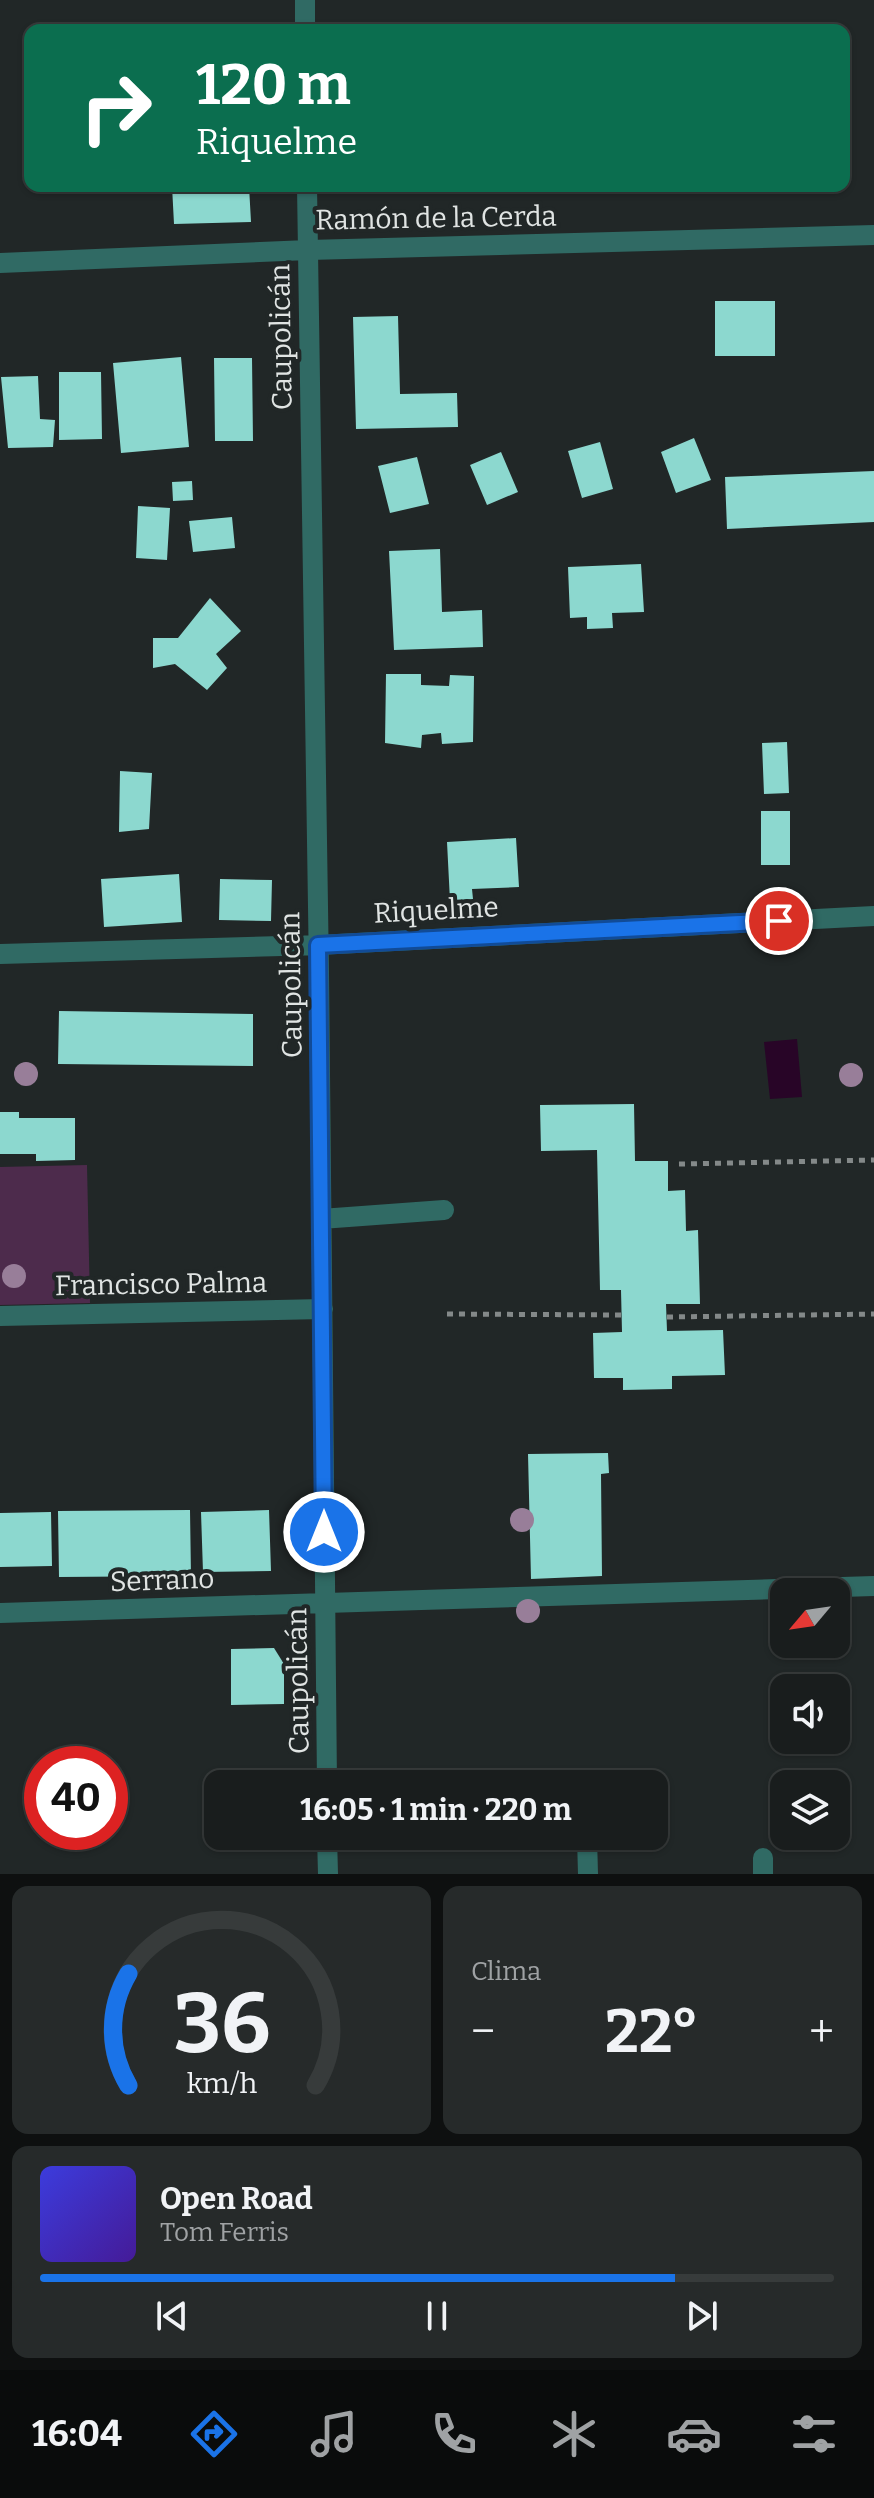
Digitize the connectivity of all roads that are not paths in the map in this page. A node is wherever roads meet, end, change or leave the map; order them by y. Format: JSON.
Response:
{"nodes":[{"id":1,"x":305,"y":0,"type":"edge"},
{"id":2,"x":305,"y":24,"type":"edge"},
{"id":3,"x":307,"y":192,"type":"edge"},
{"id":4,"x":874,"y":235,"type":"edge"},
{"id":5,"x":308,"y":250,"type":"junction"},
{"id":6,"x":0,"y":263,"type":"edge"},
{"id":7,"x":874,"y":916,"type":"edge"},
{"id":8,"x":318,"y":945,"type":"junction"},
{"id":9,"x":0,"y":954,"type":"edge"},
{"id":10,"x":444,"y":1210,"type":"dead end"},
{"id":11,"x":321,"y":1219,"type":"junction"},
{"id":12,"x":323,"y":1309,"type":"junction"},
{"id":13,"x":0,"y":1316,"type":"edge"},
{"id":14,"x":874,"y":1586,"type":"edge"},
{"id":15,"x":325,"y":1603,"type":"junction"},
{"id":16,"x":0,"y":1613,"type":"edge"},
{"id":17,"x":327,"y":1770,"type":"edge"},
{"id":18,"x":327,"y":1850,"type":"edge"},
{"id":19,"x":587,"y":1850,"type":"edge"},
{"id":20,"x":328,"y":1874,"type":"edge"},
{"id":21,"x":588,"y":1874,"type":"edge"}],
"edges":[{"from":1,"to":2,"type":"street"},
{"from":3,"to":5,"type":"street","name":"Caupolicán"},
{"from":4,"to":5,"type":"street","name":"Ramón de la Cerda"},
{"from":5,"to":6,"type":"street","name":"Ramón de la Cerda"},
{"from":5,"to":8,"type":"street","name":"Caupolicán"},
{"from":7,"to":8,"type":"street","name":"Riquelme"},
{"from":8,"to":9,"type":"street","name":"Riquelme"},
{"from":8,"to":11,"type":"street","name":"Caupolicán"},
{"from":10,"to":11,"type":"street"},
{"from":11,"to":12,"type":"street","name":"Caupolicán"},
{"from":12,"to":13,"type":"street","name":"Francisco Palma"},
{"from":12,"to":15,"type":"street","name":"Caupolicán"},
{"from":14,"to":15,"type":"street","name":"Serrano"},
{"from":15,"to":16,"type":"street","name":"Serrano"},
{"from":15,"to":17,"type":"street","name":"Caupolicán"},
{"from":18,"to":20,"type":"street"},
{"from":19,"to":21,"type":"street"}]}
